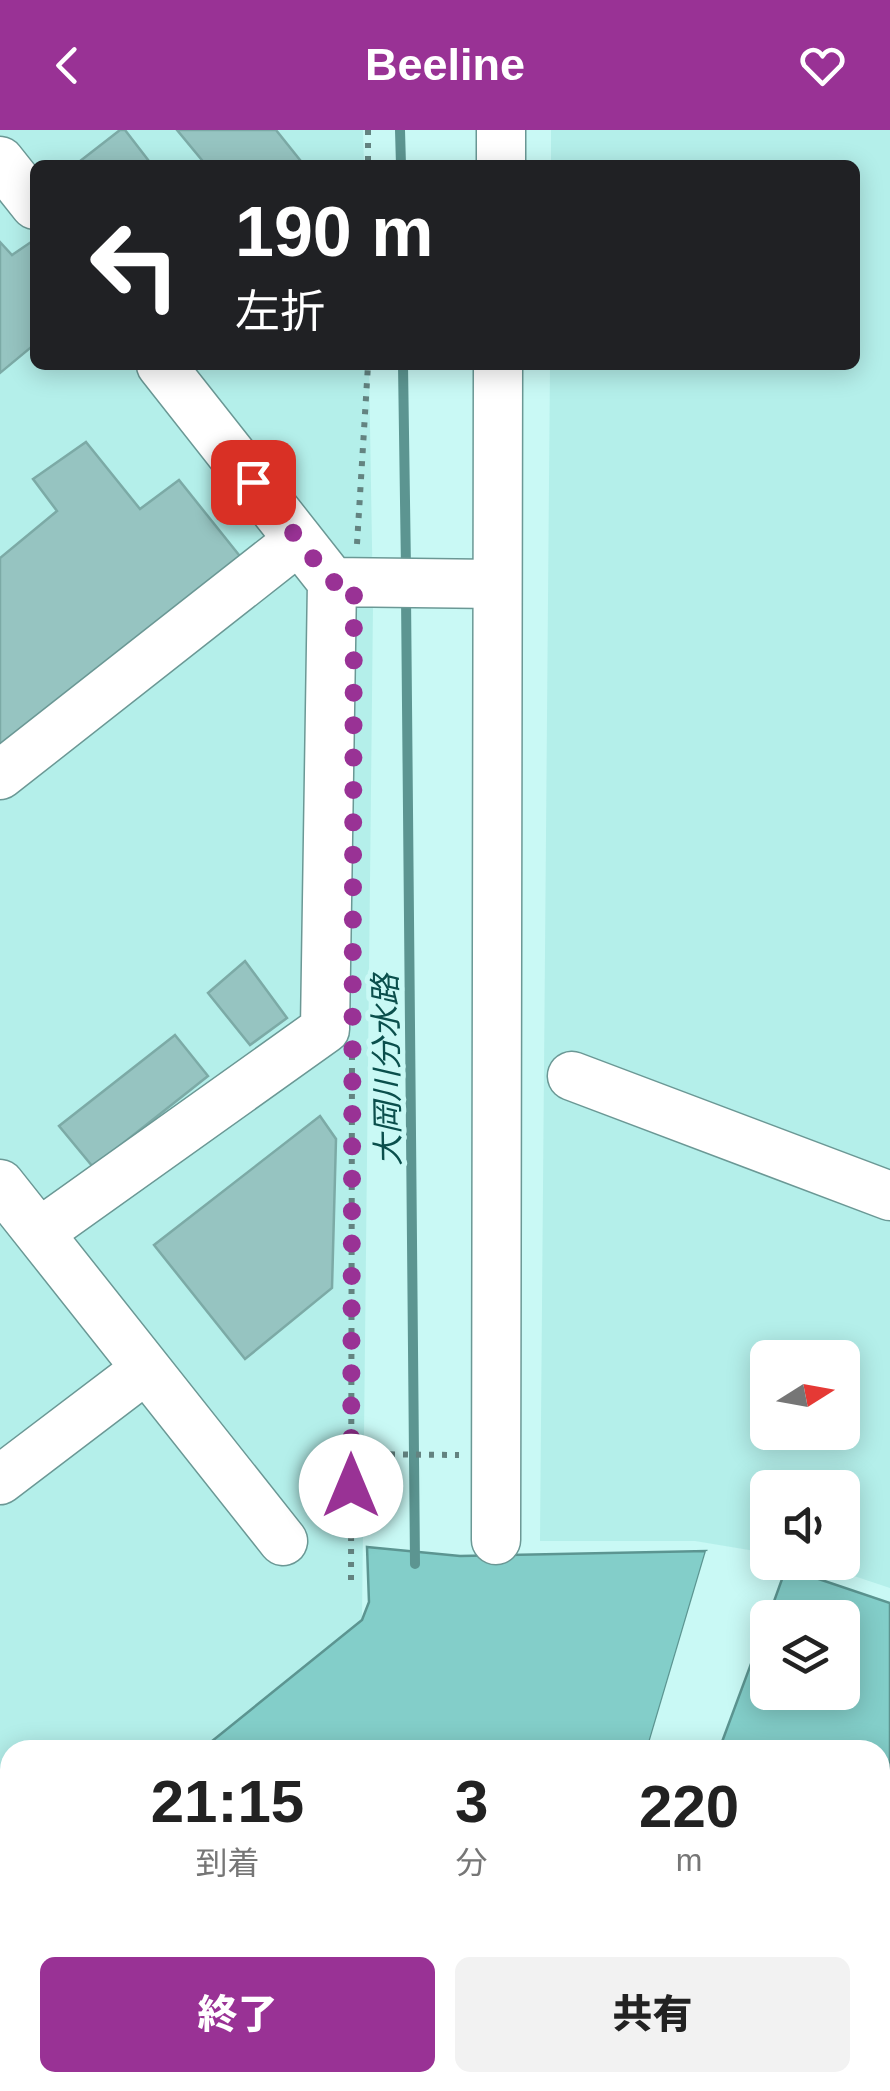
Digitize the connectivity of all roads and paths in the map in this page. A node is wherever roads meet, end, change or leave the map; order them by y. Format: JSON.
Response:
{"nodes":[{"id":1,"x":368,"y":130,"type":"edge"},
{"id":2,"x":501,"y":130,"type":"edge"},
{"id":3,"x":368,"y":160,"type":"edge"},
{"id":4,"x":500,"y":160,"type":"edge"},
{"id":5,"x":165,"y":370,"type":"edge"},
{"id":6,"x":368,"y":370,"type":"edge"},
{"id":7,"x":498,"y":370,"type":"edge"},
{"id":8,"x":299,"y":540,"type":"junction"},
{"id":9,"x":351,"y":583,"type":"junction"},
{"id":10,"x":482,"y":584,"type":"junction"},
{"id":11,"x":0,"y":775,"type":"edge"},
{"id":12,"x":352,"y":1038,"type":"dead end"},
{"id":13,"x":572,"y":1076,"type":"dead end"},
{"id":14,"x":0,"y":1184,"type":"edge"},
{"id":15,"x":890,"y":1196,"type":"edge"},
{"id":16,"x":39,"y":1233,"type":"junction"},
{"id":17,"x":146,"y":1369,"type":"junction"},
{"id":18,"x":351,"y":1454,"type":"junction"},
{"id":19,"x":459,"y":1456,"type":"dead end"},
{"id":20,"x":0,"y":1480,"type":"edge"},
{"id":21,"x":496,"y":1540,"type":"dead end"},
{"id":22,"x":283,"y":1541,"type":"dead end"},
{"id":23,"x":351,"y":1580,"type":"dead end"}],
"edges":[{"from":1,"to":3,"type":"path"},
{"from":2,"to":4,"type":"street"},
{"from":5,"to":8,"type":"street"},
{"from":6,"to":9,"type":"path"},
{"from":7,"to":10,"type":"street"},
{"from":8,"to":9,"type":"street"},
{"from":8,"to":11,"type":"street"},
{"from":9,"to":10,"type":"street"},
{"from":9,"to":16,"type":"street"},
{"from":10,"to":21,"type":"street"},
{"from":12,"to":18,"type":"path"},
{"from":13,"to":15,"type":"street"},
{"from":14,"to":16,"type":"street"},
{"from":16,"to":17,"type":"street"},
{"from":17,"to":20,"type":"street"},
{"from":17,"to":22,"type":"street"},
{"from":18,"to":19,"type":"path"},
{"from":18,"to":23,"type":"path"}]}
